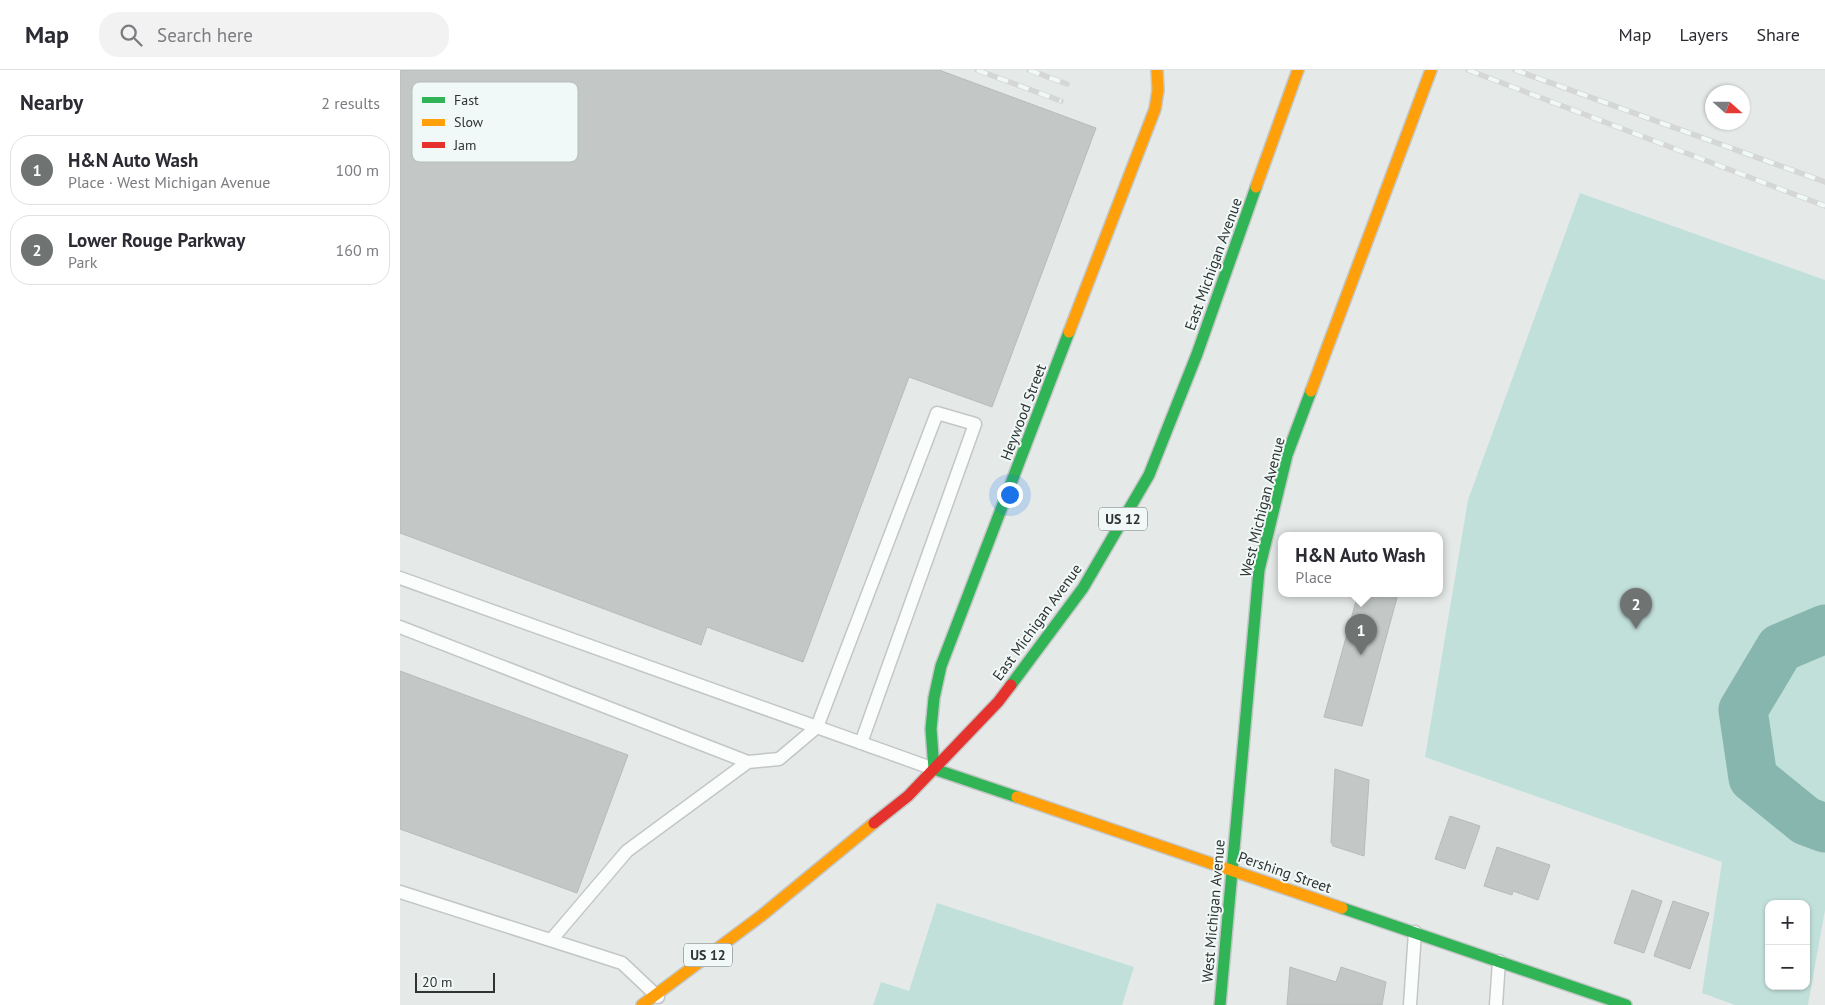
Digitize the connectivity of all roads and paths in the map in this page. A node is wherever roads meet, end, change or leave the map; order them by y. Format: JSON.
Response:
{"nodes":[{"id":1,"x":1157,"y":70,"type":"edge"},
{"id":2,"x":1298,"y":70,"type":"edge"},
{"id":3,"x":1431,"y":70,"type":"edge"},
{"id":4,"x":400,"y":578,"type":"edge"},
{"id":5,"x":400,"y":627,"type":"edge"},
{"id":6,"x":817,"y":727,"type":"junction"},
{"id":7,"x":861,"y":743,"type":"junction"},
{"id":8,"x":748,"y":762,"type":"junction"},
{"id":9,"x":934,"y":769,"type":"junction"},
{"id":10,"x":1232,"y":869,"type":"junction"},
{"id":11,"x":400,"y":892,"type":"edge"},
{"id":12,"x":1415,"y":932,"type":"junction"},
{"id":13,"x":552,"y":939,"type":"junction"},
{"id":14,"x":1499,"y":961,"type":"junction"},
{"id":15,"x":655,"y":994,"type":"junction"},
{"id":16,"x":642,"y":1005,"type":"edge"},
{"id":17,"x":664,"y":1005,"type":"edge"},
{"id":18,"x":1220,"y":1005,"type":"edge"},
{"id":19,"x":1410,"y":1005,"type":"edge"},
{"id":20,"x":1496,"y":1005,"type":"edge"},
{"id":21,"x":1626,"y":1005,"type":"edge"}],
"edges":[{"from":1,"to":9,"type":"main road","name":"Heywood Street"},
{"from":2,"to":9,"type":"main road","name":"East Michigan Avenue","number":"US 12"},
{"from":3,"to":10,"type":"main road","name":"West Michigan Avenue"},
{"from":4,"to":6,"type":"lane"},
{"from":5,"to":8,"type":"lane"},
{"from":6,"to":7,"type":"lane"},
{"from":6,"to":7,"type":"lane"},
{"from":6,"to":8,"type":"lane"},
{"from":7,"to":9,"type":"lane"},
{"from":8,"to":13,"type":"lane"},
{"from":9,"to":10,"type":"main road","name":"Pershing Street"},
{"from":9,"to":15,"type":"main road","name":"East Michigan Avenue","number":"US 12"},
{"from":10,"to":12,"type":"main road","name":"Pershing Street"},
{"from":10,"to":18,"type":"main road","name":"West Michigan Avenue"},
{"from":11,"to":13,"type":"lane"},
{"from":12,"to":14,"type":"main road","name":"Pershing Street"},
{"from":12,"to":19,"type":"lane"},
{"from":13,"to":15,"type":"lane"},
{"from":14,"to":20,"type":"lane"},
{"from":14,"to":21,"type":"main road","name":"Pershing Street"},
{"from":15,"to":16,"type":"main road","name":"East Michigan Avenue","number":"US 12"},
{"from":15,"to":17,"type":"lane"}]}
